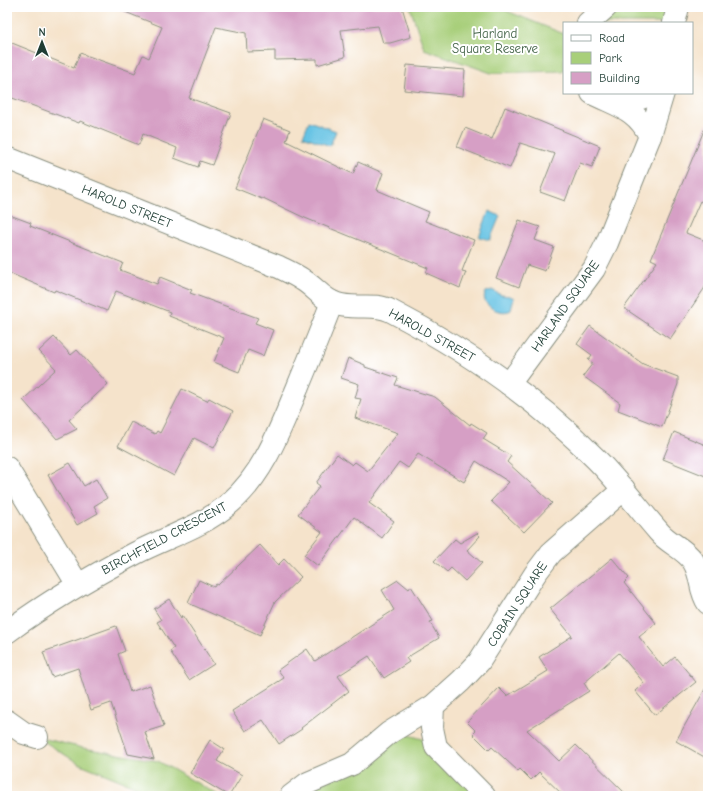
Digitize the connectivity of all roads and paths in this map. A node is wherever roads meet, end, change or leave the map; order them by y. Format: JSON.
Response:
{"nodes":[{"id":1,"x":606,"y":7,"type":"edge"},
{"id":2,"x":678,"y":7,"type":"edge"},
{"id":3,"x":589,"y":22,"type":"edge"},
{"id":4,"x":674,"y":22,"type":"edge"},
{"id":5,"x":595,"y":94,"type":"edge"},
{"id":6,"x":652,"y":94,"type":"edge"},
{"id":7,"x":663,"y":94,"type":"edge"},
{"id":8,"x":615,"y":102,"type":"junction"},
{"id":9,"x":650,"y":136,"type":"junction"},
{"id":10,"x":7,"y":158,"type":"edge"},
{"id":11,"x":332,"y":302,"type":"junction"},
{"id":12,"x":509,"y":384,"type":"junction"},
{"id":13,"x":7,"y":468,"type":"edge"},
{"id":14,"x":624,"y":489,"type":"junction"},
{"id":15,"x":701,"y":555,"type":"edge"},
{"id":16,"x":78,"y":585,"type":"junction"},
{"id":17,"x":708,"y":603,"type":"edge"},
{"id":18,"x":7,"y":632,"type":"edge"},
{"id":19,"x":432,"y":706,"type":"junction"},
{"id":20,"x":7,"y":721,"type":"edge"},
{"id":21,"x":389,"y":733,"type":"junction"},
{"id":22,"x":37,"y":737,"type":"dead end"},
{"id":23,"x":436,"y":747,"type":"junction"},
{"id":24,"x":291,"y":796,"type":"edge"},
{"id":25,"x":484,"y":796,"type":"edge"}],
"edges":[{"from":1,"to":3,"type":"street"},
{"from":2,"to":4,"type":"street"},
{"from":5,"to":8,"type":"street"},
{"from":6,"to":8,"type":"street"},
{"from":7,"to":9,"type":"street","name":"HARLAND SQUARE"},
{"from":8,"to":9,"type":"street"},
{"from":9,"to":12,"type":"street","name":"HARLAND SQUARE"},
{"from":10,"to":11,"type":"street","name":"HAROLD STREET"},
{"from":11,"to":12,"type":"street","name":"HAROLD STREET"},
{"from":11,"to":16,"type":"street","name":"BIRCHFIELD CRESCENT"},
{"from":12,"to":14,"type":"street","name":"HAROLD STREET"},
{"from":13,"to":16,"type":"street"},
{"from":14,"to":15,"type":"street","name":"HAROLD STREET"},
{"from":14,"to":19,"type":"street","name":"COBAIN SQUARE"},
{"from":15,"to":17,"type":"street","name":"HAROLD STREET"},
{"from":16,"to":18,"type":"street","name":"BIRCHFIELD CRESCENT"},
{"from":19,"to":21,"type":"street","name":"COBAIN SQUARE"},
{"from":19,"to":23,"type":"street"},
{"from":20,"to":22,"type":"street"},
{"from":21,"to":23,"type":"street"},
{"from":21,"to":24,"type":"street","name":"COBAIN SQUARE"},
{"from":23,"to":25,"type":"street"}]}
